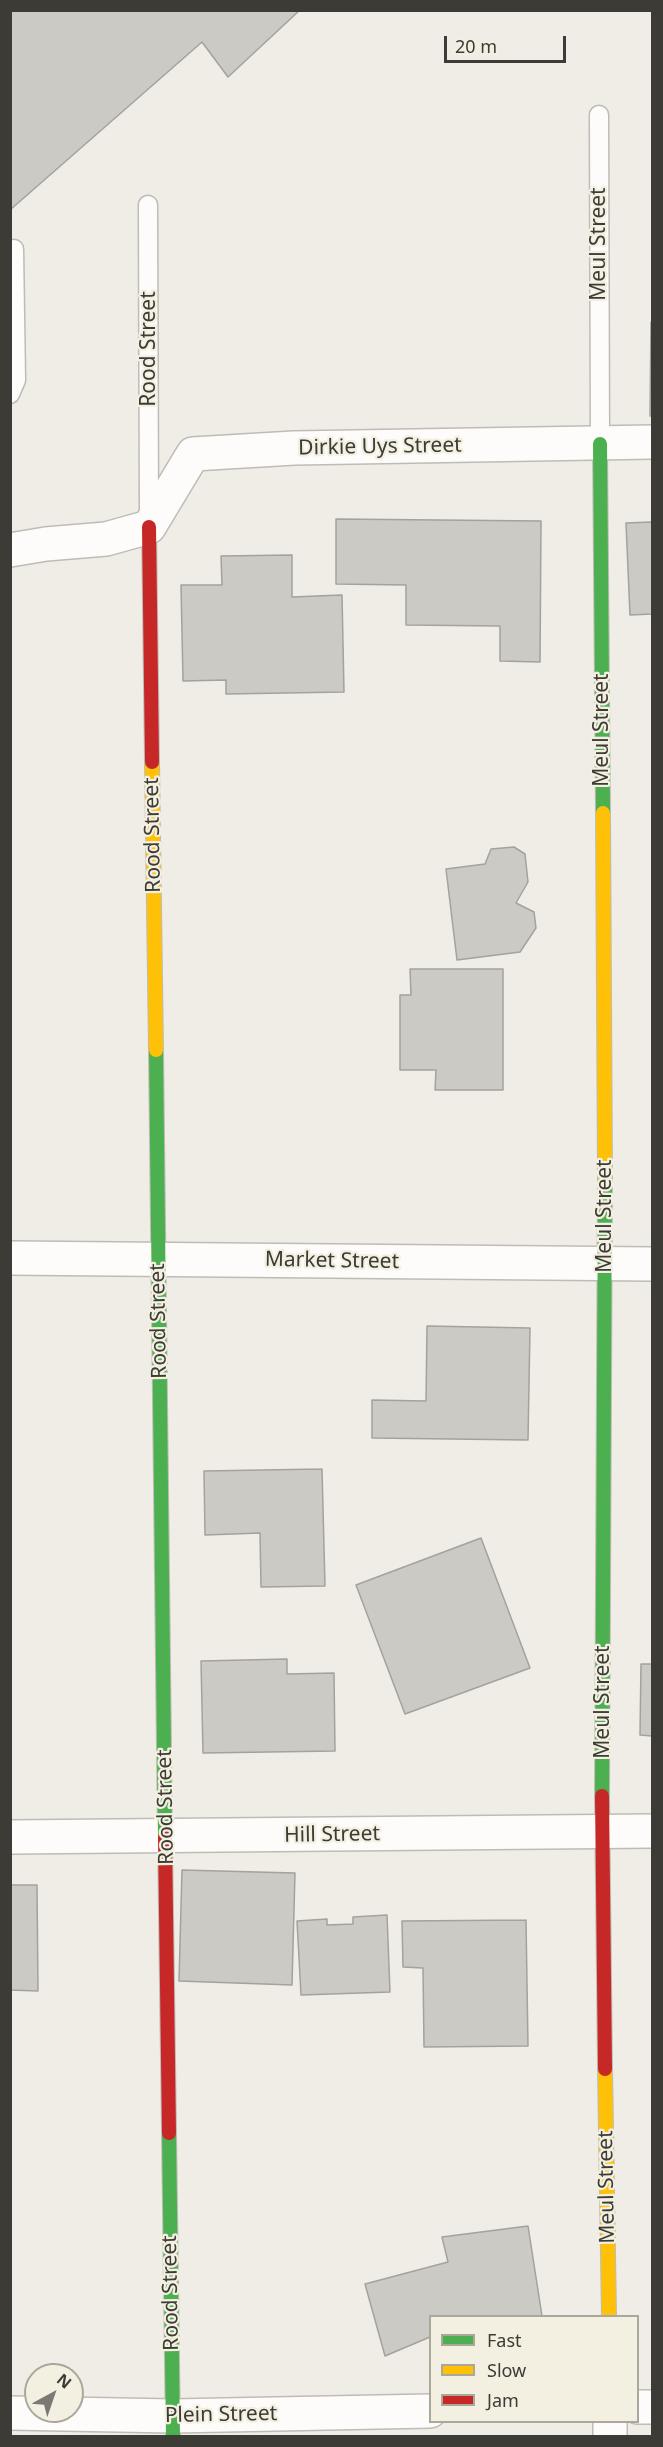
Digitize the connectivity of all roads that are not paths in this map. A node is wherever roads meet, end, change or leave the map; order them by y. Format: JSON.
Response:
{"nodes":[{"id":1,"x":599,"y":114,"type":"dead end"},
{"id":2,"x":148,"y":205,"type":"dead end"},
{"id":3,"x":14,"y":249,"type":"dead end"},
{"id":4,"x":10,"y":394,"type":"edge"},
{"id":5,"x":652,"y":442,"type":"edge"},
{"id":6,"x":600,"y":444,"type":"junction"},
{"id":7,"x":149,"y":528,"type":"junction"},
{"id":8,"x":10,"y":550,"type":"edge"},
{"id":9,"x":10,"y":1258,"type":"edge"},
{"id":10,"x":159,"y":1258,"type":"junction"},
{"id":11,"x":652,"y":1264,"type":"edge"},
{"id":12,"x":606,"y":1265,"type":"junction"},
{"id":13,"x":602,"y":1831,"type":"junction"},
{"id":14,"x":652,"y":1831,"type":"edge"},
{"id":15,"x":10,"y":1837,"type":"edge"},
{"id":16,"x":166,"y":1837,"type":"junction"},
{"id":17,"x":609,"y":2315,"type":"edge"},
{"id":18,"x":429,"y":2411,"type":"edge"},
{"id":19,"x":10,"y":2413,"type":"edge"},
{"id":20,"x":173,"y":2426,"type":"edge"}],
"edges":[{"from":1,"to":6,"type":"lane","name":"Meul Street"},
{"from":2,"to":7,"type":"lane","name":"Rood Street"},
{"from":3,"to":4,"type":"lane"},
{"from":5,"to":6,"type":"street","name":"Dirkie Uys Street"},
{"from":6,"to":7,"type":"street","name":"Dirkie Uys Street"},
{"from":6,"to":12,"type":"street","name":"Meul Street"},
{"from":7,"to":8,"type":"street"},
{"from":7,"to":10,"type":"street","name":"Rood Street"},
{"from":9,"to":10,"type":"street","name":"Market Street"},
{"from":10,"to":12,"type":"street","name":"Market Street"},
{"from":10,"to":16,"type":"street","name":"Rood Street"},
{"from":11,"to":12,"type":"street","name":"Market Street"},
{"from":12,"to":13,"type":"street","name":"Meul Street"},
{"from":13,"to":14,"type":"street","name":"Hill Street"},
{"from":13,"to":16,"type":"street","name":"Hill Street"},
{"from":13,"to":17,"type":"street","name":"Meul Street"},
{"from":15,"to":16,"type":"street","name":"Hill Street"},
{"from":16,"to":20,"type":"street","name":"Rood Street"},
{"from":18,"to":20,"type":"street","name":"Plein Street"},
{"from":19,"to":20,"type":"street","name":"Plein Street"}]}
